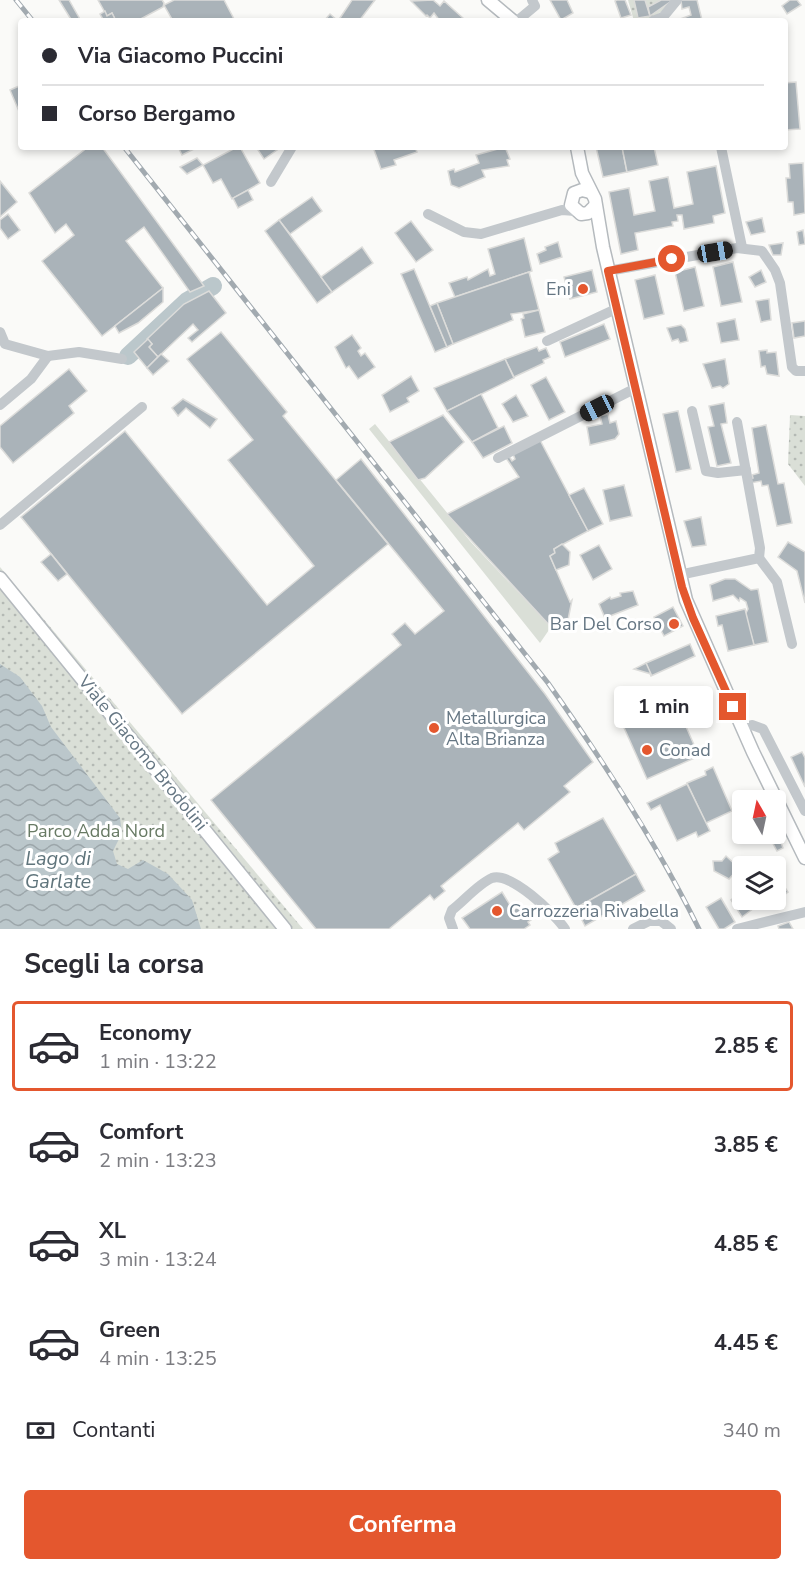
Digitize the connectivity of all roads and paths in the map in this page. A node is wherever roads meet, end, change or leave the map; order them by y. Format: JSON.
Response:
{"nodes":[{"id":1,"x":488,"y":0,"type":"edge"},
{"id":2,"x":545,"y":0,"type":"edge"},
{"id":3,"x":677,"y":0,"type":"edge"},
{"id":4,"x":534,"y":3,"type":"edge"},
{"id":5,"x":511,"y":18,"type":"edge"},
{"id":6,"x":518,"y":18,"type":"edge"},
{"id":7,"x":660,"y":18,"type":"edge"},
{"id":8,"x":290,"y":150,"type":"edge"},
{"id":9,"x":578,"y":150,"type":"edge"},
{"id":10,"x":722,"y":150,"type":"edge"},
{"id":11,"x":582,"y":173,"type":"junction"},
{"id":12,"x":271,"y":182,"type":"dead end"},
{"id":13,"x":577,"y":206,"type":"junction"},
{"id":14,"x":428,"y":214,"type":"dead end"},
{"id":15,"x":742,"y":247,"type":"junction"},
{"id":16,"x":608,"y":271,"type":"junction"},
{"id":17,"x":618,"y":308,"type":"junction"},
{"id":18,"x":0,"y":332,"type":"edge"},
{"id":19,"x":547,"y":341,"type":"dead end"},
{"id":20,"x":48,"y":356,"type":"junction"},
{"id":21,"x":122,"y":359,"type":"dead end"},
{"id":22,"x":805,"y":371,"type":"edge"},
{"id":23,"x":636,"y":388,"type":"junction"},
{"id":24,"x":0,"y":405,"type":"edge"},
{"id":25,"x":142,"y":407,"type":"dead end"},
{"id":26,"x":692,"y":411,"type":"dead end"},
{"id":27,"x":737,"y":422,"type":"dead end"},
{"id":28,"x":498,"y":458,"type":"dead end"},
{"id":29,"x":746,"y":470,"type":"junction"},
{"id":30,"x":0,"y":525,"type":"edge"},
{"id":31,"x":759,"y":558,"type":"junction"},
{"id":32,"x":679,"y":575,"type":"junction"},
{"id":33,"x":0,"y":578,"type":"edge"},
{"id":34,"x":792,"y":644,"type":"dead end"},
{"id":35,"x":742,"y":728,"type":"junction"},
{"id":36,"x":805,"y":811,"type":"edge"},
{"id":37,"x":805,"y":858,"type":"edge"},
{"id":38,"x":805,"y":912,"type":"edge"},
{"id":39,"x":285,"y":929,"type":"edge"},
{"id":40,"x":453,"y":929,"type":"edge"},
{"id":41,"x":565,"y":929,"type":"edge"},
{"id":42,"x":633,"y":929,"type":"edge"},
{"id":43,"x":671,"y":929,"type":"edge"},
{"id":44,"x":737,"y":929,"type":"edge"}],
"edges":[{"from":1,"to":5,"type":"main road"},
{"from":2,"to":4,"type":"street"},
{"from":3,"to":7,"type":"street"},
{"from":4,"to":6,"type":"street"},
{"from":8,"to":12,"type":"street"},
{"from":9,"to":11,"type":"main road"},
{"from":10,"to":15,"type":"street"},
{"from":11,"to":13,"type":"main road"},
{"from":11,"to":13,"type":"main road"},
{"from":13,"to":14,"type":"street"},
{"from":13,"to":16,"type":"main road"},
{"from":15,"to":16,"type":"street"},
{"from":15,"to":22,"type":"street"},
{"from":16,"to":17,"type":"main road"},
{"from":17,"to":19,"type":"street"},
{"from":17,"to":23,"type":"main road"},
{"from":18,"to":20,"type":"street"},
{"from":20,"to":21,"type":"street"},
{"from":20,"to":24,"type":"street"},
{"from":23,"to":28,"type":"street"},
{"from":23,"to":32,"type":"main road"},
{"from":25,"to":30,"type":"street"},
{"from":26,"to":29,"type":"street"},
{"from":27,"to":29,"type":"street"},
{"from":29,"to":31,"type":"street"},
{"from":31,"to":32,"type":"street"},
{"from":31,"to":34,"type":"street"},
{"from":32,"to":35,"type":"main road"},
{"from":33,"to":39,"type":"main road","name":"Viale Giacomo Brodolini"},
{"from":35,"to":36,"type":"street"},
{"from":35,"to":37,"type":"main road"},
{"from":38,"to":44,"type":"street"},
{"from":40,"to":41,"type":"street"},
{"from":42,"to":43,"type":"street"}]}
